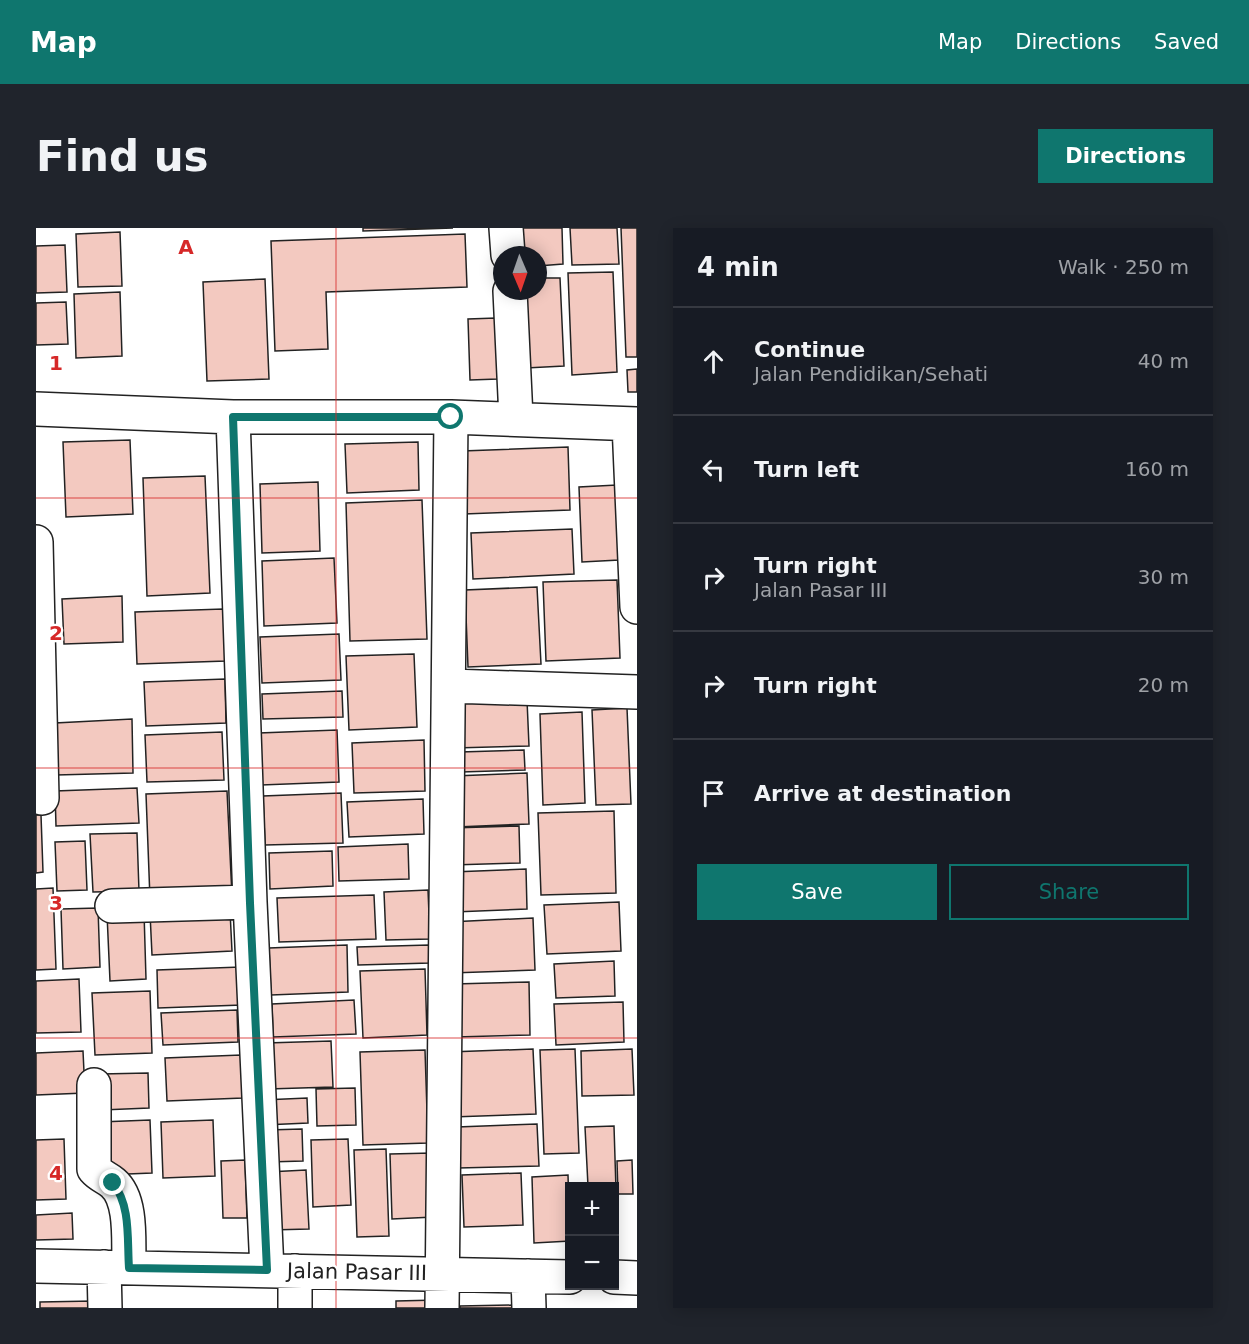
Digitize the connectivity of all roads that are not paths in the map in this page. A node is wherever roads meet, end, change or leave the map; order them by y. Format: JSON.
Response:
{"nodes":[{"id":1,"x":506,"y":228,"type":"edge"},
{"id":2,"x":507,"y":246,"type":"edge"},
{"id":3,"x":510,"y":300,"type":"edge"},
{"id":4,"x":36,"y":409,"type":"edge"},
{"id":5,"x":233,"y":417,"type":"junction"},
{"id":6,"x":451,"y":417,"type":"junction"},
{"id":7,"x":516,"y":418,"type":"junction"},
{"id":8,"x":633,"y":424,"type":"edge"},
{"id":9,"x":36,"y":542,"type":"edge"},
{"id":10,"x":637,"y":607,"type":"edge"},
{"id":11,"x":450,"y":686,"type":"junction"},
{"id":12,"x":637,"y":692,"type":"edge"},
{"id":13,"x":42,"y":798,"type":"dead end"},
{"id":14,"x":250,"y":903,"type":"junction"},
{"id":15,"x":112,"y":906,"type":"dead end"},
{"id":16,"x":94,"y":1085,"type":"dead end"},
{"id":17,"x":36,"y":1266,"type":"edge"},
{"id":18,"x":116,"y":1267,"type":"junction"},
{"id":19,"x":281,"y":1271,"type":"junction"},
{"id":20,"x":442,"y":1274,"type":"junction"},
{"id":21,"x":528,"y":1276,"type":"junction"},
{"id":22,"x":565,"y":1277,"type":"edge"},
{"id":23,"x":619,"y":1278,"type":"edge"},
{"id":24,"x":637,"y":1278,"type":"edge"},
{"id":25,"x":105,"y":1308,"type":"edge"},
{"id":26,"x":295,"y":1308,"type":"edge"},
{"id":27,"x":442,"y":1308,"type":"edge"},
{"id":28,"x":529,"y":1308,"type":"edge"}],
"edges":[{"from":1,"to":2,"type":"street"},
{"from":3,"to":7,"type":"street"},
{"from":4,"to":5,"type":"street"},
{"from":5,"to":6,"type":"street"},
{"from":5,"to":14,"type":"street"},
{"from":6,"to":7,"type":"street"},
{"from":6,"to":11,"type":"street"},
{"from":7,"to":8,"type":"street"},
{"from":8,"to":10,"type":"street"},
{"from":9,"to":13,"type":"street"},
{"from":11,"to":12,"type":"street"},
{"from":11,"to":20,"type":"street"},
{"from":14,"to":15,"type":"street"},
{"from":14,"to":19,"type":"street"},
{"from":16,"to":18,"type":"street"},
{"from":17,"to":18,"type":"street","name":"Jalan Pasar III"},
{"from":18,"to":19,"type":"street","name":"Jalan Pasar III"},
{"from":18,"to":25,"type":"street"},
{"from":19,"to":20,"type":"street","name":"Jalan Pasar III"},
{"from":19,"to":26,"type":"street"},
{"from":20,"to":21,"type":"street","name":"Jalan Pasar III"},
{"from":20,"to":27,"type":"street"},
{"from":21,"to":22,"type":"street","name":"Jalan Pasar III"},
{"from":21,"to":28,"type":"street"},
{"from":23,"to":24,"type":"street"}]}
